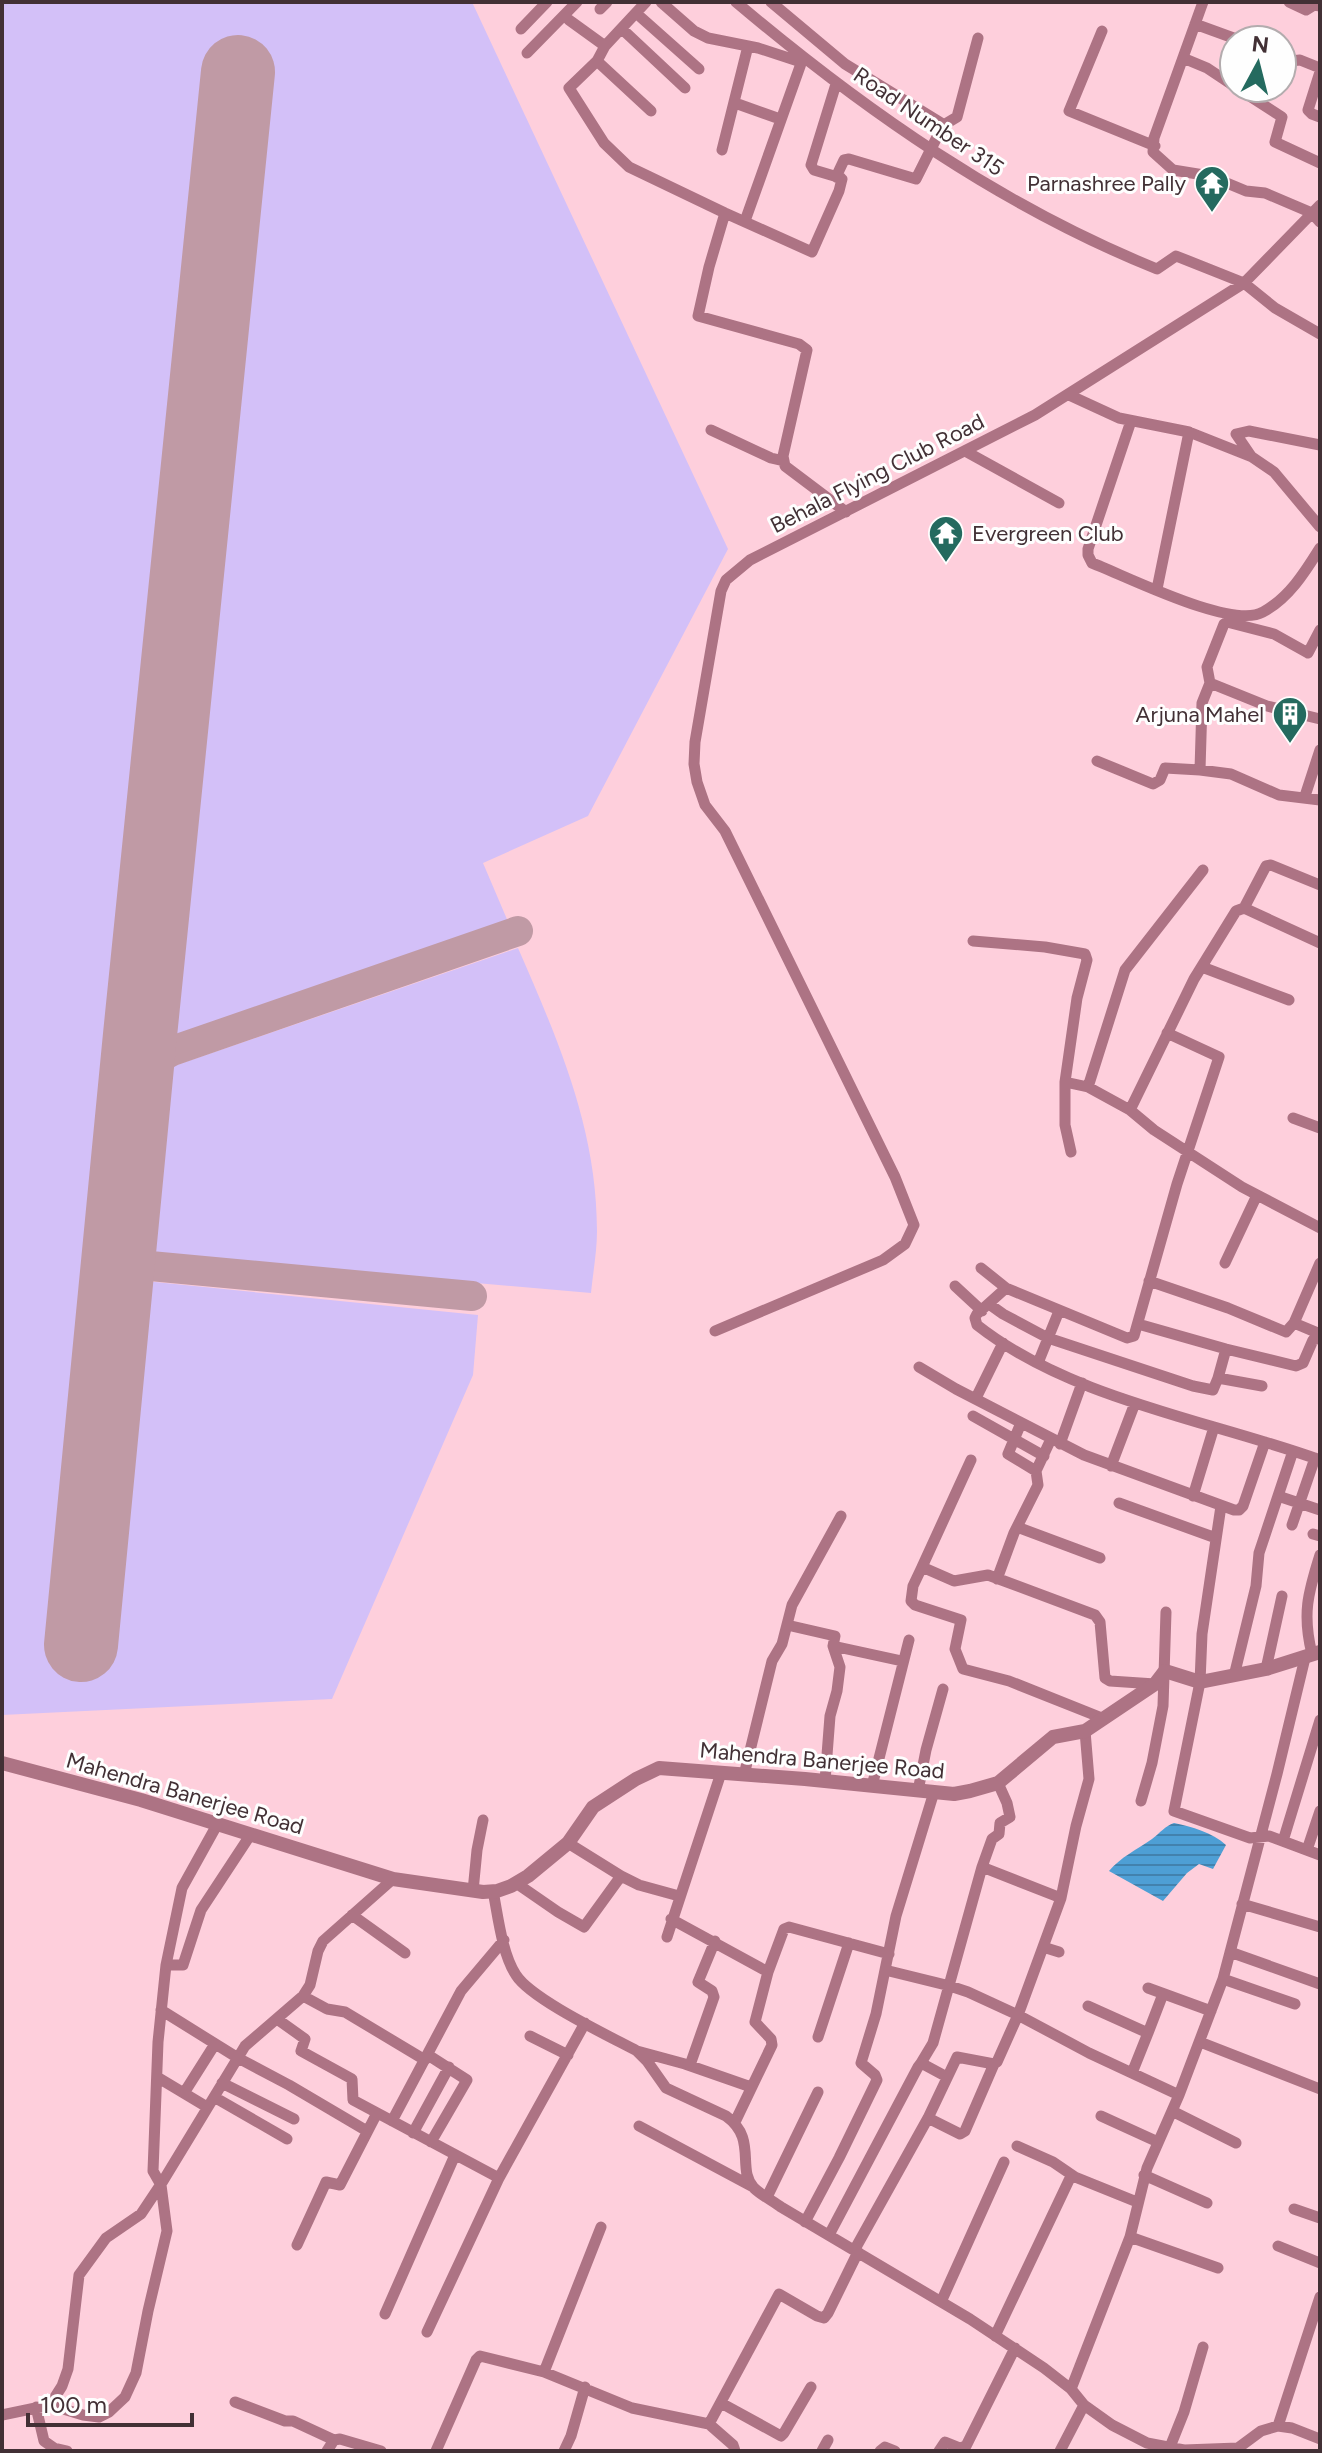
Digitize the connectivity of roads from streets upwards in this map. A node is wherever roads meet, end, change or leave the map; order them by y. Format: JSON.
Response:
{"nodes":[{"id":1,"x":547,"y":2,"type":"edge"},
{"id":2,"x":577,"y":2,"type":"edge"},
{"id":3,"x":646,"y":2,"type":"edge"},
{"id":4,"x":661,"y":2,"type":"edge"},
{"id":5,"x":736,"y":2,"type":"edge"},
{"id":6,"x":771,"y":2,"type":"edge"},
{"id":7,"x":1203,"y":2,"type":"edge"},
{"id":8,"x":1289,"y":2,"type":"edge"},
{"id":9,"x":1320,"y":6,"type":"edge"},
{"id":10,"x":636,"y":13,"type":"junction"},
{"id":11,"x":569,"y":20,"type":"dead end"},
{"id":12,"x":1195,"y":24,"type":"junction"},
{"id":13,"x":521,"y":29,"type":"dead end"},
{"id":14,"x":622,"y":29,"type":"junction"},
{"id":15,"x":1102,"y":31,"type":"dead end"},
{"id":16,"x":1218,"y":32,"type":"edge"},
{"id":17,"x":978,"y":38,"type":"dead end"},
{"id":18,"x":605,"y":46,"type":"junction"},
{"id":19,"x":748,"y":46,"type":"junction"},
{"id":20,"x":527,"y":53,"type":"dead end"},
{"id":21,"x":1183,"y":58,"type":"junction"},
{"id":22,"x":802,"y":60,"type":"junction"},
{"id":23,"x":1298,"y":60,"type":"edge"},
{"id":24,"x":597,"y":61,"type":"junction"},
{"id":25,"x":699,"y":69,"type":"dead end"},
{"id":26,"x":1320,"y":70,"type":"edge"},
{"id":27,"x":1218,"y":75,"type":"edge"},
{"id":28,"x":836,"y":84,"type":"junction"},
{"id":29,"x":685,"y":88,"type":"dead end"},
{"id":30,"x":735,"y":103,"type":"junction"},
{"id":31,"x":1262,"y":104,"type":"edge"},
{"id":32,"x":651,"y":111,"type":"dead end"},
{"id":33,"x":1320,"y":117,"type":"edge"},
{"id":34,"x":780,"y":119,"type":"junction"},
{"id":35,"x":941,"y":128,"type":"junction"},
{"id":36,"x":1155,"y":146,"type":"junction"},
{"id":37,"x":932,"y":147,"type":"junction"},
{"id":38,"x":722,"y":150,"type":"dead end"},
{"id":39,"x":1320,"y":163,"type":"edge"},
{"id":40,"x":836,"y":177,"type":"junction"},
{"id":41,"x":725,"y":213,"type":"junction"},
{"id":42,"x":1317,"y":213,"type":"edge"},
{"id":43,"x":745,"y":221,"type":"junction"},
{"id":44,"x":1244,"y":283,"type":"junction"},
{"id":45,"x":1320,"y":333,"type":"edge"},
{"id":46,"x":1069,"y":395,"type":"junction"},
{"id":47,"x":1131,"y":421,"type":"junction"},
{"id":48,"x":711,"y":430,"type":"dead end"},
{"id":49,"x":1189,"y":432,"type":"junction"},
{"id":50,"x":1320,"y":445,"type":"edge"},
{"id":51,"x":965,"y":451,"type":"junction"},
{"id":52,"x":1252,"y":457,"type":"junction"},
{"id":53,"x":784,"y":461,"type":"junction"},
{"id":54,"x":1059,"y":503,"type":"dead end"},
{"id":55,"x":846,"y":512,"type":"junction"},
{"id":56,"x":1320,"y":527,"type":"edge"},
{"id":57,"x":1320,"y":548,"type":"edge"},
{"id":58,"x":1157,"y":589,"type":"junction"},
{"id":59,"x":1320,"y":630,"type":"edge"},
{"id":60,"x":1308,"y":653,"type":"junction"},
{"id":61,"x":1320,"y":658,"type":"edge"},
{"id":62,"x":1210,"y":683,"type":"junction"},
{"id":63,"x":1320,"y":719,"type":"edge"},
{"id":64,"x":1320,"y":750,"type":"edge"},
{"id":65,"x":1097,"y":761,"type":"dead end"},
{"id":66,"x":1200,"y":770,"type":"junction"},
{"id":67,"x":1305,"y":796,"type":"junction"},
{"id":68,"x":1320,"y":800,"type":"edge"},
{"id":69,"x":1203,"y":870,"type":"dead end"},
{"id":70,"x":1320,"y":885,"type":"edge"},
{"id":71,"x":1244,"y":908,"type":"junction"},
{"id":72,"x":973,"y":941,"type":"dead end"},
{"id":73,"x":1320,"y":943,"type":"edge"},
{"id":74,"x":1202,"y":967,"type":"junction"},
{"id":75,"x":1289,"y":1000,"type":"dead end"},
{"id":76,"x":1167,"y":1033,"type":"junction"},
{"id":77,"x":1065,"y":1082,"type":"junction"},
{"id":78,"x":1088,"y":1087,"type":"junction"},
{"id":79,"x":1130,"y":1110,"type":"junction"},
{"id":80,"x":1293,"y":1118,"type":"dead end"},
{"id":81,"x":1320,"y":1128,"type":"edge"},
{"id":82,"x":1189,"y":1151,"type":"junction"},
{"id":83,"x":1071,"y":1152,"type":"dead end"},
{"id":84,"x":1257,"y":1195,"type":"junction"},
{"id":85,"x":1320,"y":1213,"type":"edge"},
{"id":86,"x":1317,"y":1227,"type":"edge"},
{"id":87,"x":1225,"y":1263,"type":"dead end"},
{"id":88,"x":1320,"y":1263,"type":"edge"},
{"id":89,"x":981,"y":1268,"type":"dead end"},
{"id":90,"x":1149,"y":1281,"type":"junction"},
{"id":91,"x":955,"y":1286,"type":"dead end"},
{"id":92,"x":1006,"y":1288,"type":"junction"},
{"id":93,"x":986,"y":1307,"type":"junction"},
{"id":94,"x":1059,"y":1311,"type":"junction"},
{"id":95,"x":1320,"y":1319,"type":"edge"},
{"id":96,"x":1294,"y":1323,"type":"junction"},
{"id":97,"x":1138,"y":1324,"type":"junction"},
{"id":98,"x":715,"y":1331,"type":"dead end"},
{"id":99,"x":1318,"y":1335,"type":"edge"},
{"id":100,"x":1048,"y":1338,"type":"junction"},
{"id":101,"x":1003,"y":1343,"type":"junction"},
{"id":102,"x":1226,"y":1349,"type":"junction"},
{"id":103,"x":1038,"y":1363,"type":"junction"},
{"id":104,"x":919,"y":1367,"type":"dead end"},
{"id":105,"x":1218,"y":1378,"type":"junction"},
{"id":106,"x":1082,"y":1383,"type":"junction"},
{"id":107,"x":1262,"y":1386,"type":"dead end"},
{"id":108,"x":976,"y":1398,"type":"junction"},
{"id":109,"x":1135,"y":1403,"type":"junction"},
{"id":110,"x":973,"y":1416,"type":"dead end"},
{"id":111,"x":1021,"y":1423,"type":"junction"},
{"id":112,"x":1214,"y":1427,"type":"junction"},
{"id":113,"x":1013,"y":1439,"type":"junction"},
{"id":114,"x":1056,"y":1441,"type":"junction"},
{"id":115,"x":1265,"y":1442,"type":"junction"},
{"id":116,"x":1293,"y":1451,"type":"junction"},
{"id":117,"x":1044,"y":1456,"type":"junction"},
{"id":118,"x":1317,"y":1459,"type":"edge"},
{"id":119,"x":971,"y":1460,"type":"dead end"},
{"id":120,"x":1111,"y":1466,"type":"junction"},
{"id":121,"x":1036,"y":1471,"type":"junction"},
{"id":122,"x":1193,"y":1496,"type":"junction"},
{"id":123,"x":1278,"y":1496,"type":"junction"},
{"id":124,"x":1119,"y":1503,"type":"dead end"},
{"id":125,"x":1299,"y":1503,"type":"junction"},
{"id":126,"x":1221,"y":1506,"type":"junction"},
{"id":127,"x":1320,"y":1510,"type":"edge"},
{"id":128,"x":841,"y":1516,"type":"dead end"},
{"id":129,"x":1292,"y":1525,"type":"dead end"},
{"id":130,"x":1017,"y":1527,"type":"junction"},
{"id":131,"x":1216,"y":1538,"type":"junction"},
{"id":132,"x":1320,"y":1555,"type":"edge"},
{"id":133,"x":1100,"y":1558,"type":"dead end"},
{"id":134,"x":922,"y":1567,"type":"junction"},
{"id":135,"x":997,"y":1579,"type":"junction"},
{"id":136,"x":1315,"y":1587,"type":"edge"},
{"id":137,"x":1282,"y":1596,"type":"dead end"},
{"id":138,"x":1166,"y":1612,"type":"dead end"},
{"id":139,"x":787,"y":1625,"type":"junction"},
{"id":140,"x":909,"y":1640,"type":"dead end"},
{"id":141,"x":833,"y":1646,"type":"junction"},
{"id":142,"x":1313,"y":1655,"type":"edge"},
{"id":143,"x":902,"y":1661,"type":"junction"},
{"id":144,"x":1266,"y":1669,"type":"junction"},
{"id":145,"x":1165,"y":1671,"type":"junction"},
{"id":146,"x":1234,"y":1676,"type":"junction"},
{"id":147,"x":1200,"y":1682,"type":"junction"},
{"id":148,"x":1155,"y":1684,"type":"junction"},
{"id":149,"x":943,"y":1689,"type":"dead end"},
{"id":150,"x":1102,"y":1718,"type":"junction"},
{"id":151,"x":1320,"y":1720,"type":"edge"},
{"id":152,"x":1085,"y":1731,"type":"junction"},
{"id":153,"x":2,"y":1763,"type":"edge"},
{"id":154,"x":721,"y":1773,"type":"junction"},
{"id":155,"x":744,"y":1775,"type":"junction"},
{"id":156,"x":825,"y":1781,"type":"junction"},
{"id":157,"x":998,"y":1783,"type":"junction"},
{"id":158,"x":872,"y":1786,"type":"junction"},
{"id":159,"x":918,"y":1791,"type":"junction"},
{"id":160,"x":934,"y":1792,"type":"junction"},
{"id":161,"x":1141,"y":1801,"type":"dead end"},
{"id":162,"x":1320,"y":1811,"type":"edge"},
{"id":163,"x":483,"y":1820,"type":"dead end"},
{"id":164,"x":218,"y":1823,"type":"junction"},
{"id":165,"x":1317,"y":1829,"type":"edge"},
{"id":166,"x":251,"y":1834,"type":"junction"},
{"id":167,"x":1260,"y":1836,"type":"junction"},
{"id":168,"x":1283,"y":1841,"type":"junction"},
{"id":169,"x":568,"y":1843,"type":"junction"},
{"id":170,"x":1307,"y":1850,"type":"junction"},
{"id":171,"x":1320,"y":1855,"type":"edge"},
{"id":172,"x":982,"y":1867,"type":"junction"},
{"id":173,"x":621,"y":1876,"type":"junction"},
{"id":174,"x":393,"y":1879,"type":"junction"},
{"id":175,"x":516,"y":1883,"type":"junction"},
{"id":176,"x":473,"y":1891,"type":"junction"},
{"id":177,"x":495,"y":1891,"type":"junction"},
{"id":178,"x":679,"y":1896,"type":"junction"},
{"id":179,"x":1061,"y":1898,"type":"junction"},
{"id":180,"x":1242,"y":1904,"type":"junction"},
{"id":181,"x":352,"y":1915,"type":"junction"},
{"id":182,"x":671,"y":1919,"type":"junction"},
{"id":183,"x":1320,"y":1927,"type":"edge"},
{"id":184,"x":667,"y":1937,"type":"dead end"},
{"id":185,"x":504,"y":1940,"type":"junction"},
{"id":186,"x":715,"y":1941,"type":"junction"},
{"id":187,"x":849,"y":1943,"type":"junction"},
{"id":188,"x":1043,"y":1947,"type":"junction"},
{"id":189,"x":1059,"y":1952,"type":"dead end"},
{"id":190,"x":1230,"y":1952,"type":"junction"},
{"id":191,"x":405,"y":1953,"type":"dead end"},
{"id":192,"x":889,"y":1954,"type":"junction"},
{"id":193,"x":166,"y":1965,"type":"junction"},
{"id":194,"x":768,"y":1972,"type":"junction"},
{"id":195,"x":885,"y":1973,"type":"junction"},
{"id":196,"x":1223,"y":1979,"type":"junction"},
{"id":197,"x":1320,"y":1984,"type":"edge"},
{"id":198,"x":950,"y":1986,"type":"junction"},
{"id":199,"x":1148,"y":1988,"type":"dead end"},
{"id":200,"x":1163,"y":1994,"type":"junction"},
{"id":201,"x":303,"y":1996,"type":"junction"},
{"id":202,"x":1295,"y":2004,"type":"dead end"},
{"id":203,"x":1088,"y":2006,"type":"dead end"},
{"id":204,"x":161,"y":2010,"type":"junction"},
{"id":205,"x":1211,"y":2011,"type":"junction"},
{"id":206,"x":1018,"y":2015,"type":"junction"},
{"id":207,"x":277,"y":2019,"type":"junction"},
{"id":208,"x":585,"y":2023,"type":"junction"},
{"id":209,"x":1148,"y":2033,"type":"junction"},
{"id":210,"x":530,"y":2036,"type":"dead end"},
{"id":211,"x":818,"y":2037,"type":"dead end"},
{"id":212,"x":1201,"y":2039,"type":"junction"},
{"id":213,"x":215,"y":2044,"type":"junction"},
{"id":214,"x":637,"y":2051,"type":"junction"},
{"id":215,"x":568,"y":2055,"type":"junction"},
{"id":216,"x":426,"y":2057,"type":"junction"},
{"id":217,"x":238,"y":2058,"type":"junction"},
{"id":218,"x":921,"y":2063,"type":"junction"},
{"id":219,"x":994,"y":2064,"type":"junction"},
{"id":220,"x":690,"y":2065,"type":"junction"},
{"id":221,"x":449,"y":2067,"type":"junction"},
{"id":222,"x":1132,"y":2073,"type":"junction"},
{"id":223,"x":157,"y":2077,"type":"junction"},
{"id":224,"x":947,"y":2077,"type":"junction"},
{"id":225,"x":222,"y":2083,"type":"junction"},
{"id":226,"x":751,"y":2087,"type":"junction"},
{"id":227,"x":1320,"y":2089,"type":"edge"},
{"id":228,"x":818,"y":2092,"type":"dead end"},
{"id":229,"x":184,"y":2093,"type":"junction"},
{"id":230,"x":210,"y":2102,"type":"junction"},
{"id":231,"x":1176,"y":2102,"type":"junction"},
{"id":232,"x":377,"y":2113,"type":"junction"},
{"id":233,"x":1101,"y":2116,"type":"dead end"},
{"id":234,"x":928,"y":2118,"type":"junction"},
{"id":235,"x":294,"y":2119,"type":"dead end"},
{"id":236,"x":392,"y":2121,"type":"junction"},
{"id":237,"x":735,"y":2122,"type":"junction"},
{"id":238,"x":639,"y":2126,"type":"dead end"},
{"id":239,"x":367,"y":2131,"type":"junction"},
{"id":240,"x":413,"y":2133,"type":"junction"},
{"id":241,"x":287,"y":2139,"type":"dead end"},
{"id":242,"x":431,"y":2142,"type":"junction"},
{"id":243,"x":1158,"y":2142,"type":"junction"},
{"id":244,"x":1236,"y":2143,"type":"dead end"},
{"id":245,"x":1017,"y":2146,"type":"dead end"},
{"id":246,"x":455,"y":2155,"type":"junction"},
{"id":247,"x":1004,"y":2162,"type":"dead end"},
{"id":248,"x":1144,"y":2175,"type":"junction"},
{"id":249,"x":1075,"y":2177,"type":"junction"},
{"id":250,"x":499,"y":2178,"type":"junction"},
{"id":251,"x":161,"y":2185,"type":"junction"},
{"id":252,"x":753,"y":2187,"type":"junction"},
{"id":253,"x":767,"y":2197,"type":"junction"},
{"id":254,"x":1137,"y":2202,"type":"junction"},
{"id":255,"x":1207,"y":2203,"type":"dead end"},
{"id":256,"x":1294,"y":2209,"type":"dead end"},
{"id":257,"x":1320,"y":2218,"type":"edge"},
{"id":258,"x":805,"y":2222,"type":"junction"},
{"id":259,"x":601,"y":2227,"type":"dead end"},
{"id":260,"x":829,"y":2235,"type":"junction"},
{"id":261,"x":1130,"y":2237,"type":"junction"},
{"id":262,"x":297,"y":2245,"type":"dead end"},
{"id":263,"x":1278,"y":2246,"type":"dead end"},
{"id":264,"x":856,"y":2251,"type":"junction"},
{"id":265,"x":1320,"y":2263,"type":"edge"},
{"id":266,"x":1218,"y":2268,"type":"dead end"},
{"id":267,"x":1320,"y":2297,"type":"edge"},
{"id":268,"x":941,"y":2302,"type":"junction"},
{"id":269,"x":385,"y":2314,"type":"dead end"},
{"id":270,"x":427,"y":2332,"type":"dead end"},
{"id":271,"x":995,"y":2336,"type":"junction"},
{"id":272,"x":1203,"y":2347,"type":"dead end"},
{"id":273,"x":1015,"y":2348,"type":"junction"},
{"id":274,"x":544,"y":2372,"type":"junction"},
{"id":275,"x":585,"y":2387,"type":"junction"},
{"id":276,"x":811,"y":2387,"type":"dead end"},
{"id":277,"x":1071,"y":2389,"type":"junction"},
{"id":278,"x":235,"y":2402,"type":"dead end"},
{"id":279,"x":721,"y":2403,"type":"junction"},
{"id":280,"x":50,"y":2405,"type":"junction"},
{"id":281,"x":1084,"y":2405,"type":"junction"},
{"id":282,"x":36,"y":2407,"type":"junction"},
{"id":283,"x":3,"y":2417,"type":"edge"},
{"id":284,"x":709,"y":2424,"type":"junction"},
{"id":285,"x":1278,"y":2426,"type":"junction"},
{"id":286,"x":1320,"y":2439,"type":"edge"},
{"id":287,"x":331,"y":2446,"type":"edge"},
{"id":288,"x":1170,"y":2447,"type":"junction"},
{"id":289,"x":1149,"y":2448,"type":"edge"},
{"id":290,"x":1196,"y":2450,"type":"edge"},
{"id":291,"x":1238,"y":2450,"type":"edge"},
{"id":292,"x":67,"y":2451,"type":"edge"},
{"id":293,"x":381,"y":2451,"type":"edge"},
{"id":294,"x":436,"y":2451,"type":"edge"},
{"id":295,"x":564,"y":2451,"type":"edge"},
{"id":296,"x":735,"y":2451,"type":"edge"},
{"id":297,"x":880,"y":2451,"type":"edge"},
{"id":298,"x":895,"y":2451,"type":"edge"},
{"id":299,"x":939,"y":2451,"type":"edge"},
{"id":300,"x":1060,"y":2451,"type":"edge"}],
"edges":[{"from":1,"to":13,"type":"street"},
{"from":2,"to":20,"type":"street"},
{"from":3,"to":10,"type":"street"},
{"from":4,"to":19,"type":"street"},
{"from":5,"to":22,"type":"street","name":"Road Number 315"},
{"from":6,"to":35,"type":"street"},
{"from":7,"to":12,"type":"street"},
{"from":8,"to":9,"type":"street"},
{"from":10,"to":14,"type":"street"},
{"from":10,"to":25,"type":"street"},
{"from":11,"to":18,"type":"street"},
{"from":12,"to":16,"type":"street"},
{"from":12,"to":21,"type":"street"},
{"from":14,"to":18,"type":"street"},
{"from":14,"to":29,"type":"street"},
{"from":15,"to":36,"type":"street"},
{"from":17,"to":35,"type":"street"},
{"from":18,"to":24,"type":"street"},
{"from":19,"to":22,"type":"street"},
{"from":19,"to":30,"type":"street"},
{"from":21,"to":27,"type":"street"},
{"from":21,"to":36,"type":"street"},
{"from":22,"to":28,"type":"street","name":"Road Number 315"},
{"from":22,"to":34,"type":"street"},
{"from":23,"to":26,"type":"street"},
{"from":24,"to":32,"type":"street"},
{"from":24,"to":41,"type":"street"},
{"from":26,"to":33,"type":"street"},
{"from":28,"to":37,"type":"street","name":"Road Number 315"},
{"from":28,"to":40,"type":"street"},
{"from":30,"to":34,"type":"street"},
{"from":30,"to":38,"type":"street"},
{"from":31,"to":39,"type":"street"},
{"from":34,"to":43,"type":"street"},
{"from":35,"to":37,"type":"street"},
{"from":36,"to":42,"type":"street"},
{"from":37,"to":40,"type":"street"},
{"from":37,"to":44,"type":"street","name":"Road Number 315"},
{"from":40,"to":43,"type":"street"},
{"from":41,"to":43,"type":"street"},
{"from":41,"to":53,"type":"street"},
{"from":42,"to":44,"type":"street","name":"Behala Flying Club Road"},
{"from":44,"to":45,"type":"street"},
{"from":44,"to":46,"type":"street","name":"Behala Flying Club Road"},
{"from":46,"to":47,"type":"street"},
{"from":46,"to":51,"type":"street","name":"Behala Flying Club Road"},
{"from":47,"to":49,"type":"street"},
{"from":47,"to":58,"type":"street"},
{"from":48,"to":53,"type":"street"},
{"from":49,"to":52,"type":"street"},
{"from":49,"to":58,"type":"street"},
{"from":50,"to":52,"type":"street"},
{"from":51,"to":54,"type":"street"},
{"from":51,"to":55,"type":"street","name":"Behala Flying Club Road"},
{"from":52,"to":56,"type":"street"},
{"from":53,"to":55,"type":"street"},
{"from":55,"to":98,"type":"street","name":"Behala Flying Club Road"},
{"from":57,"to":58,"type":"street"},
{"from":59,"to":60,"type":"street"},
{"from":60,"to":61,"type":"street"},
{"from":60,"to":62,"type":"street"},
{"from":62,"to":63,"type":"street"},
{"from":62,"to":66,"type":"street"},
{"from":64,"to":67,"type":"street"},
{"from":65,"to":66,"type":"street"},
{"from":66,"to":67,"type":"street"},
{"from":67,"to":68,"type":"street"},
{"from":69,"to":78,"type":"street"},
{"from":70,"to":71,"type":"street"},
{"from":71,"to":73,"type":"street"},
{"from":71,"to":74,"type":"street"},
{"from":72,"to":77,"type":"street"},
{"from":74,"to":75,"type":"street"},
{"from":74,"to":76,"type":"street"},
{"from":76,"to":79,"type":"street"},
{"from":76,"to":82,"type":"street"},
{"from":77,"to":78,"type":"street"},
{"from":77,"to":83,"type":"street"},
{"from":78,"to":79,"type":"street"},
{"from":79,"to":82,"type":"street"},
{"from":80,"to":81,"type":"street"},
{"from":82,"to":84,"type":"street"},
{"from":82,"to":90,"type":"street"},
{"from":84,"to":86,"type":"street"},
{"from":84,"to":87,"type":"street"},
{"from":85,"to":86,"type":"street"},
{"from":88,"to":96,"type":"street"},
{"from":89,"to":92,"type":"street"},
{"from":90,"to":96,"type":"street"},
{"from":90,"to":97,"type":"street"},
{"from":91,"to":93,"type":"street"},
{"from":92,"to":93,"type":"street"},
{"from":92,"to":94,"type":"street"},
{"from":93,"to":100,"type":"street"},
{"from":93,"to":101,"type":"street"},
{"from":94,"to":97,"type":"street"},
{"from":94,"to":100,"type":"street"},
{"from":95,"to":99,"type":"street"},
{"from":96,"to":99,"type":"street"},
{"from":97,"to":102,"type":"street"},
{"from":99,"to":102,"type":"street"},
{"from":100,"to":103,"type":"street"},
{"from":100,"to":105,"type":"street"},
{"from":101,"to":103,"type":"street"},
{"from":101,"to":108,"type":"street"},
{"from":102,"to":105,"type":"street"},
{"from":103,"to":106,"type":"street"},
{"from":104,"to":108,"type":"street"},
{"from":105,"to":107,"type":"street"},
{"from":106,"to":109,"type":"street"},
{"from":106,"to":114,"type":"street"},
{"from":108,"to":111,"type":"street"},
{"from":109,"to":112,"type":"street"},
{"from":109,"to":120,"type":"street"},
{"from":110,"to":113,"type":"street"},
{"from":111,"to":113,"type":"street"},
{"from":111,"to":114,"type":"street"},
{"from":112,"to":115,"type":"street"},
{"from":112,"to":122,"type":"street"},
{"from":113,"to":117,"type":"street"},
{"from":113,"to":121,"type":"street"},
{"from":114,"to":117,"type":"street"},
{"from":114,"to":120,"type":"street"},
{"from":115,"to":116,"type":"street"},
{"from":115,"to":126,"type":"street"},
{"from":116,"to":118,"type":"street"},
{"from":116,"to":123,"type":"street"},
{"from":117,"to":121,"type":"street"},
{"from":118,"to":125,"type":"street"},
{"from":119,"to":134,"type":"street"},
{"from":120,"to":122,"type":"street"},
{"from":121,"to":130,"type":"street"},
{"from":122,"to":126,"type":"street"},
{"from":123,"to":125,"type":"street"},
{"from":123,"to":146,"type":"street"},
{"from":124,"to":131,"type":"street"},
{"from":125,"to":127,"type":"street"},
{"from":125,"to":129,"type":"street"},
{"from":126,"to":131,"type":"street"},
{"from":128,"to":139,"type":"street"},
{"from":130,"to":133,"type":"street"},
{"from":130,"to":135,"type":"street"},
{"from":131,"to":147,"type":"street"},
{"from":132,"to":136,"type":"street"},
{"from":134,"to":135,"type":"street"},
{"from":134,"to":150,"type":"street"},
{"from":135,"to":148,"type":"street"},
{"from":136,"to":142,"type":"street"},
{"from":137,"to":144,"type":"street"},
{"from":138,"to":145,"type":"street"},
{"from":139,"to":141,"type":"street"},
{"from":139,"to":155,"type":"street"},
{"from":140,"to":143,"type":"street"},
{"from":141,"to":143,"type":"street"},
{"from":141,"to":156,"type":"street"},
{"from":142,"to":144,"type":"street"},
{"from":142,"to":167,"type":"street"},
{"from":143,"to":158,"type":"street"},
{"from":144,"to":146,"type":"street"},
{"from":145,"to":147,"type":"street"},
{"from":145,"to":148,"type":"street","name":"Mahendra Banerjee Road"},
{"from":145,"to":161,"type":"street"},
{"from":146,"to":147,"type":"street"},
{"from":147,"to":167,"type":"street"},
{"from":148,"to":150,"type":"street","name":"Mahendra Banerjee Road"},
{"from":149,"to":159,"type":"street"},
{"from":150,"to":152,"type":"street","name":"Mahendra Banerjee Road"},
{"from":151,"to":168,"type":"street"},
{"from":152,"to":157,"type":"street","name":"Mahendra Banerjee Road"},
{"from":152,"to":179,"type":"street"},
{"from":153,"to":164,"type":"street","name":"Mahendra Banerjee Road"},
{"from":154,"to":155,"type":"street","name":"Mahendra Banerjee Road"},
{"from":154,"to":169,"type":"street","name":"Mahendra Banerjee Road"},
{"from":154,"to":178,"type":"street"},
{"from":155,"to":156,"type":"street","name":"Mahendra Banerjee Road"},
{"from":156,"to":158,"type":"street","name":"Mahendra Banerjee Road"},
{"from":157,"to":160,"type":"street","name":"Mahendra Banerjee Road"},
{"from":157,"to":172,"type":"street"},
{"from":158,"to":159,"type":"street","name":"Mahendra Banerjee Road"},
{"from":159,"to":160,"type":"street","name":"Mahendra Banerjee Road"},
{"from":160,"to":192,"type":"street"},
{"from":162,"to":165,"type":"street"},
{"from":163,"to":176,"type":"street"},
{"from":164,"to":166,"type":"street","name":"Mahendra Banerjee Road"},
{"from":164,"to":193,"type":"street"},
{"from":165,"to":170,"type":"street"},
{"from":166,"to":174,"type":"street","name":"Mahendra Banerjee Road"},
{"from":166,"to":193,"type":"street"},
{"from":167,"to":168,"type":"street"},
{"from":167,"to":180,"type":"street"},
{"from":168,"to":170,"type":"street"},
{"from":169,"to":173,"type":"street"},
{"from":169,"to":175,"type":"street"},
{"from":170,"to":171,"type":"street"},
{"from":172,"to":179,"type":"street"},
{"from":172,"to":198,"type":"street"},
{"from":173,"to":175,"type":"street"},
{"from":173,"to":178,"type":"street"},
{"from":174,"to":176,"type":"street","name":"Mahendra Banerjee Road"},
{"from":174,"to":181,"type":"street"},
{"from":175,"to":177,"type":"street"},
{"from":176,"to":177,"type":"street","name":"Mahendra Banerjee Road"},
{"from":177,"to":185,"type":"street"},
{"from":178,"to":182,"type":"street"},
{"from":179,"to":188,"type":"street"},
{"from":180,"to":183,"type":"street"},
{"from":180,"to":190,"type":"street"},
{"from":181,"to":191,"type":"street"},
{"from":181,"to":201,"type":"street"},
{"from":182,"to":184,"type":"street"},
{"from":182,"to":186,"type":"street"},
{"from":185,"to":208,"type":"street"},
{"from":185,"to":216,"type":"street"},
{"from":186,"to":194,"type":"street"},
{"from":186,"to":220,"type":"street"},
{"from":187,"to":192,"type":"street"},
{"from":187,"to":194,"type":"street"},
{"from":187,"to":211,"type":"street"},
{"from":188,"to":189,"type":"street"},
{"from":188,"to":206,"type":"street"},
{"from":190,"to":196,"type":"street"},
{"from":190,"to":197,"type":"street"},
{"from":192,"to":195,"type":"street"},
{"from":193,"to":204,"type":"street"},
{"from":194,"to":226,"type":"street"},
{"from":195,"to":198,"type":"street"},
{"from":195,"to":258,"type":"street"},
{"from":196,"to":202,"type":"street"},
{"from":196,"to":205,"type":"street"},
{"from":198,"to":206,"type":"street"},
{"from":198,"to":218,"type":"street"},
{"from":199,"to":200,"type":"street"},
{"from":200,"to":205,"type":"street"},
{"from":200,"to":209,"type":"street"},
{"from":201,"to":207,"type":"street"},
{"from":201,"to":216,"type":"street"},
{"from":203,"to":209,"type":"street"},
{"from":204,"to":213,"type":"street"},
{"from":204,"to":223,"type":"street"},
{"from":205,"to":212,"type":"street"},
{"from":206,"to":219,"type":"street"},
{"from":206,"to":222,"type":"street"},
{"from":207,"to":217,"type":"street"},
{"from":207,"to":232,"type":"street"},
{"from":208,"to":214,"type":"street"},
{"from":208,"to":215,"type":"street"},
{"from":209,"to":222,"type":"street"},
{"from":210,"to":215,"type":"street"},
{"from":212,"to":227,"type":"street"},
{"from":212,"to":231,"type":"street"},
{"from":213,"to":217,"type":"street"},
{"from":213,"to":229,"type":"street"},
{"from":214,"to":220,"type":"street"},
{"from":214,"to":237,"type":"street"},
{"from":215,"to":250,"type":"street"},
{"from":216,"to":221,"type":"street"},
{"from":216,"to":236,"type":"street"},
{"from":217,"to":225,"type":"street"},
{"from":217,"to":239,"type":"street"},
{"from":218,"to":224,"type":"street"},
{"from":218,"to":260,"type":"street"},
{"from":219,"to":224,"type":"street"},
{"from":219,"to":234,"type":"street"},
{"from":220,"to":226,"type":"street"},
{"from":221,"to":240,"type":"street"},
{"from":221,"to":242,"type":"street"},
{"from":222,"to":231,"type":"street"},
{"from":223,"to":229,"type":"street"},
{"from":223,"to":251,"type":"street"},
{"from":224,"to":234,"type":"street"},
{"from":225,"to":230,"type":"street"},
{"from":225,"to":235,"type":"street"},
{"from":226,"to":237,"type":"street"},
{"from":228,"to":253,"type":"street"},
{"from":229,"to":230,"type":"street"},
{"from":230,"to":241,"type":"street"},
{"from":230,"to":251,"type":"street"},
{"from":231,"to":243,"type":"street"},
{"from":231,"to":244,"type":"street"},
{"from":232,"to":236,"type":"street"},
{"from":232,"to":239,"type":"street"},
{"from":233,"to":243,"type":"street"},
{"from":234,"to":264,"type":"street"},
{"from":236,"to":240,"type":"street"},
{"from":237,"to":252,"type":"street"},
{"from":238,"to":252,"type":"street"},
{"from":239,"to":262,"type":"street"},
{"from":240,"to":242,"type":"street"},
{"from":242,"to":246,"type":"street"},
{"from":243,"to":248,"type":"street"},
{"from":245,"to":249,"type":"street"},
{"from":246,"to":250,"type":"street"},
{"from":246,"to":269,"type":"street"},
{"from":247,"to":268,"type":"street"},
{"from":248,"to":254,"type":"street"},
{"from":248,"to":255,"type":"street"},
{"from":249,"to":254,"type":"street"},
{"from":249,"to":271,"type":"street"},
{"from":250,"to":270,"type":"street"},
{"from":251,"to":280,"type":"street"},
{"from":251,"to":280,"type":"street"},
{"from":252,"to":253,"type":"street"},
{"from":253,"to":258,"type":"street"},
{"from":254,"to":261,"type":"street"},
{"from":256,"to":257,"type":"street"},
{"from":258,"to":260,"type":"street"},
{"from":259,"to":274,"type":"street"},
{"from":260,"to":264,"type":"street"},
{"from":261,"to":266,"type":"street"},
{"from":261,"to":277,"type":"street"},
{"from":263,"to":265,"type":"street"},
{"from":264,"to":268,"type":"street"},
{"from":264,"to":279,"type":"street"},
{"from":267,"to":285,"type":"street"},
{"from":268,"to":271,"type":"street"},
{"from":271,"to":273,"type":"street"},
{"from":272,"to":288,"type":"street"},
{"from":273,"to":277,"type":"street"},
{"from":273,"to":299,"type":"street"},
{"from":274,"to":275,"type":"street"},
{"from":274,"to":294,"type":"street"},
{"from":275,"to":284,"type":"street"},
{"from":275,"to":295,"type":"street"},
{"from":276,"to":279,"type":"street"},
{"from":277,"to":281,"type":"street"},
{"from":278,"to":287,"type":"street"},
{"from":279,"to":284,"type":"street"},
{"from":280,"to":282,"type":"street"},
{"from":281,"to":289,"type":"street"},
{"from":281,"to":300,"type":"street"},
{"from":282,"to":283,"type":"street"},
{"from":282,"to":292,"type":"street"},
{"from":284,"to":296,"type":"street"},
{"from":285,"to":286,"type":"street"},
{"from":285,"to":291,"type":"street"},
{"from":287,"to":293,"type":"street"},
{"from":288,"to":289,"type":"street"},
{"from":288,"to":290,"type":"street"},
{"from":290,"to":291,"type":"street"},
{"from":297,"to":298,"type":"street"}]}
